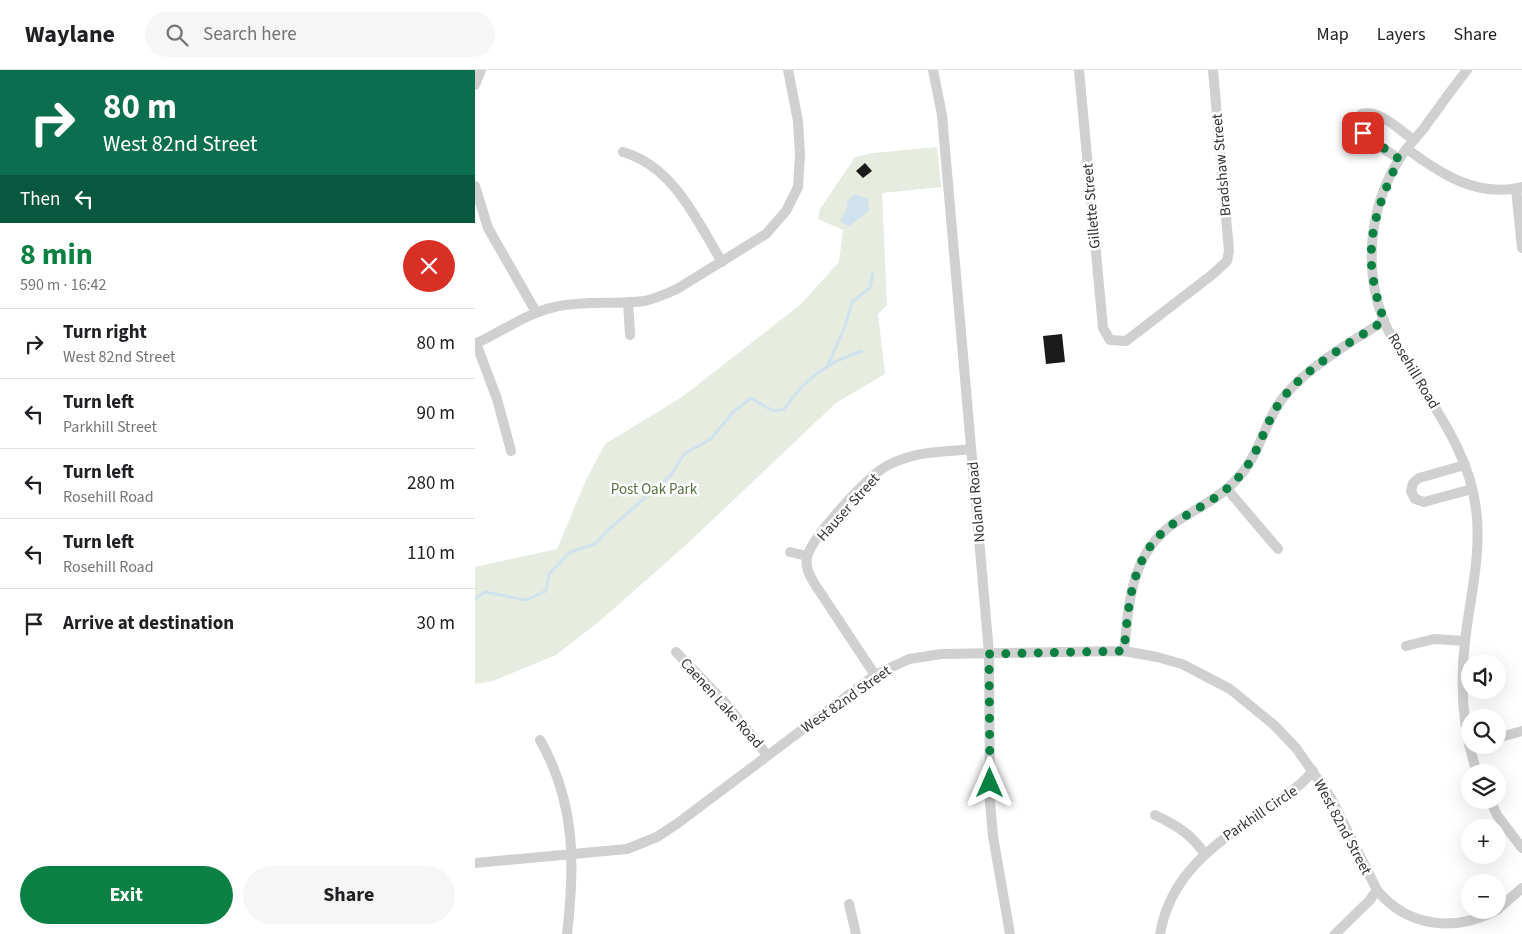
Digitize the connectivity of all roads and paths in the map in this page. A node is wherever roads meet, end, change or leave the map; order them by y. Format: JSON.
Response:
{"nodes":[{"id":1,"x":481,"y":70,"type":"edge"},
{"id":2,"x":788,"y":70,"type":"edge"},
{"id":3,"x":933,"y":70,"type":"edge"},
{"id":4,"x":1079,"y":70,"type":"edge"},
{"id":5,"x":1213,"y":70,"type":"edge"},
{"id":6,"x":1467,"y":70,"type":"edge"},
{"id":7,"x":475,"y":84,"type":"edge"},
{"id":8,"x":1414,"y":140,"type":"junction"},
{"id":9,"x":1407,"y":149,"type":"junction"},
{"id":10,"x":623,"y":152,"type":"dead end"},
{"id":11,"x":1399,"y":159,"type":"junction"},
{"id":12,"x":475,"y":186,"type":"edge"},
{"id":13,"x":1519,"y":188,"type":"edge"},
{"id":14,"x":1522,"y":248,"type":"edge"},
{"id":15,"x":1227,"y":261,"type":"joint"},
{"id":16,"x":722,"y":262,"type":"junction"},
{"id":17,"x":628,"y":302,"type":"junction"},
{"id":18,"x":536,"y":312,"type":"junction"},
{"id":19,"x":1384,"y":320,"type":"junction"},
{"id":20,"x":630,"y":335,"type":"dead end"},
{"id":21,"x":476,"y":344,"type":"edge"},
{"id":22,"x":971,"y":449,"type":"junction"},
{"id":23,"x":511,"y":450,"type":"dead end"},
{"id":24,"x":1465,"y":465,"type":"junction"},
{"id":25,"x":1227,"y":489,"type":"junction"},
{"id":26,"x":1472,"y":490,"type":"junction"},
{"id":27,"x":1278,"y":549,"type":"dead end"},
{"id":28,"x":790,"y":552,"type":"dead end"},
{"id":29,"x":807,"y":556,"type":"junction"},
{"id":30,"x":1465,"y":641,"type":"junction"},
{"id":31,"x":1406,"y":646,"type":"dead end"},
{"id":32,"x":1124,"y":651,"type":"junction"},
{"id":33,"x":675,"y":652,"type":"dead end"},
{"id":34,"x":989,"y":654,"type":"junction"},
{"id":35,"x":875,"y":675,"type":"junction"},
{"id":36,"x":1464,"y":709,"type":"edge"},
{"id":37,"x":1522,"y":731,"type":"edge"},
{"id":38,"x":1506,"y":735,"type":"edge"},
{"id":39,"x":540,"y":740,"type":"dead end"},
{"id":40,"x":767,"y":755,"type":"junction"},
{"id":41,"x":1313,"y":771,"type":"junction"},
{"id":42,"x":1494,"y":809,"type":"edge"},
{"id":43,"x":1155,"y":815,"type":"dead end"},
{"id":44,"x":1522,"y":848,"type":"edge"},
{"id":45,"x":1204,"y":853,"type":"junction"},
{"id":46,"x":572,"y":855,"type":"junction"},
{"id":47,"x":475,"y":863,"type":"edge"},
{"id":48,"x":1522,"y":888,"type":"edge"},
{"id":49,"x":1377,"y":890,"type":"junction"},
{"id":50,"x":1506,"y":902,"type":"edge"},
{"id":51,"x":849,"y":904,"type":"dead end"},
{"id":52,"x":1480,"y":919,"type":"edge"},
{"id":53,"x":1460,"y":929,"type":"edge"},
{"id":54,"x":567,"y":934,"type":"edge"},
{"id":55,"x":856,"y":934,"type":"edge"},
{"id":56,"x":1010,"y":934,"type":"edge"},
{"id":57,"x":1160,"y":934,"type":"edge"},
{"id":58,"x":1335,"y":934,"type":"edge"}],
"edges":[{"from":1,"to":7,"type":"street"},
{"from":2,"to":16,"type":"street"},
{"from":3,"to":22,"type":"street","name":"Noland Road"},
{"from":4,"to":15,"type":"street","name":"Gillette Street"},
{"from":5,"to":15,"type":"street","name":"Bradshaw Street"},
{"from":6,"to":8,"type":"street","name":"Rosehill Road"},
{"from":8,"to":9,"type":"street","name":"Rosehill Road"},
{"from":8,"to":11,"type":"street"},
{"from":9,"to":11,"type":"street","name":"Rosehill Road"},
{"from":9,"to":13,"type":"street"},
{"from":10,"to":16,"type":"street"},
{"from":11,"to":19,"type":"street","name":"Rosehill Road"},
{"from":12,"to":18,"type":"street"},
{"from":13,"to":14,"type":"street"},
{"from":16,"to":17,"type":"street"},
{"from":17,"to":18,"type":"street"},
{"from":17,"to":20,"type":"street"},
{"from":18,"to":21,"type":"street"},
{"from":19,"to":24,"type":"street","name":"Rosehill Road"},
{"from":19,"to":25,"type":"street"},
{"from":21,"to":23,"type":"street"},
{"from":22,"to":29,"type":"street","name":"Hauser Street"},
{"from":22,"to":34,"type":"street","name":"Noland Road"},
{"from":24,"to":26,"type":"street","name":"Rosehill Road"},
{"from":24,"to":26,"type":"street"},
{"from":25,"to":27,"type":"street"},
{"from":25,"to":32,"type":"street"},
{"from":26,"to":30,"type":"street","name":"Rosehill Road"},
{"from":28,"to":29,"type":"street"},
{"from":29,"to":35,"type":"street","name":"Hauser Street"},
{"from":30,"to":31,"type":"street"},
{"from":30,"to":36,"type":"street","name":"Rosehill Road"},
{"from":32,"to":34,"type":"street","name":"West 82nd Street"},
{"from":32,"to":41,"type":"street","name":"West 82nd Street"},
{"from":33,"to":40,"type":"street","name":"Caenen Lake Road"},
{"from":34,"to":35,"type":"street","name":"West 82nd Street"},
{"from":34,"to":56,"type":"street","name":"Noland Road"},
{"from":35,"to":40,"type":"street","name":"West 82nd Street"},
{"from":37,"to":38,"type":"street"},
{"from":39,"to":46,"type":"street"},
{"from":40,"to":46,"type":"street","name":"West 82nd Street"},
{"from":41,"to":45,"type":"street","name":"Parkhill Circle"},
{"from":41,"to":49,"type":"street","name":"West 82nd Street"},
{"from":42,"to":44,"type":"street"},
{"from":43,"to":45,"type":"street"},
{"from":45,"to":57,"type":"street","name":"Parkhill Circle"},
{"from":46,"to":47,"type":"street","name":"West 82nd Street"},
{"from":46,"to":54,"type":"street"},
{"from":48,"to":50,"type":"street","name":"West 82nd Street"},
{"from":49,"to":53,"type":"street","name":"West 82nd Street"},
{"from":49,"to":58,"type":"street"},
{"from":51,"to":55,"type":"street"},
{"from":52,"to":53,"type":"street","name":"West 82nd Street"}]}
